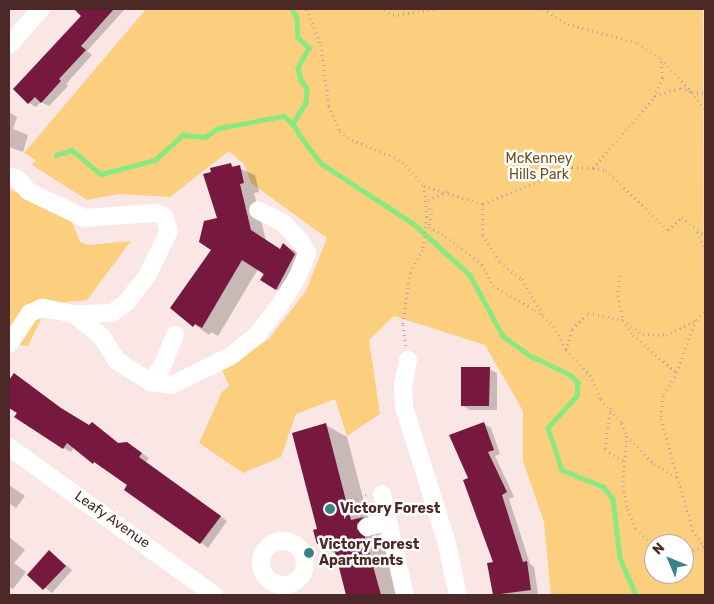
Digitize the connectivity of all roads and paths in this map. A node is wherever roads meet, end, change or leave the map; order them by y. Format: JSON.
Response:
{"nodes":[{"id":1,"x":41,"y":9,"type":"edge"},
{"id":2,"x":307,"y":9,"type":"edge"},
{"id":3,"x":385,"y":9,"type":"edge"},
{"id":4,"x":437,"y":9,"type":"edge"},
{"id":5,"x":543,"y":9,"type":"edge"},
{"id":6,"x":9,"y":45,"type":"edge"},
{"id":7,"x":661,"y":58,"type":"junction"},
{"id":8,"x":692,"y":92,"type":"junction"},
{"id":9,"x":705,"y":93,"type":"edge"},
{"id":10,"x":654,"y":97,"type":"junction"},
{"id":11,"x":705,"y":108,"type":"edge"},
{"id":12,"x":593,"y":168,"type":"junction"},
{"id":13,"x":14,"y":178,"type":"edge"},
{"id":14,"x":424,"y":186,"type":"junction"},
{"id":15,"x":448,"y":191,"type":"junction"},
{"id":16,"x":428,"y":200,"type":"junction"},
{"id":17,"x":483,"y":204,"type":"junction"},
{"id":18,"x":428,"y":209,"type":"junction"},
{"id":19,"x":258,"y":210,"type":"dead end"},
{"id":20,"x":697,"y":231,"type":"junction"},
{"id":21,"x":705,"y":235,"type":"edge"},
{"id":22,"x":705,"y":249,"type":"edge"},
{"id":23,"x":620,"y":276,"type":"dead end"},
{"id":24,"x":705,"y":313,"type":"edge"},
{"id":25,"x":74,"y":314,"type":"junction"},
{"id":26,"x":545,"y":318,"type":"junction"},
{"id":27,"x":623,"y":320,"type":"junction"},
{"id":28,"x":696,"y":320,"type":"junction"},
{"id":29,"x":404,"y":333,"type":"dead end"},
{"id":30,"x":175,"y":335,"type":"dead end"},
{"id":31,"x":9,"y":344,"type":"edge"},
{"id":32,"x":566,"y":350,"type":"junction"},
{"id":33,"x":408,"y":360,"type":"dead end"},
{"id":34,"x":677,"y":373,"type":"junction"},
{"id":35,"x":151,"y":382,"type":"junction"},
{"id":36,"x":611,"y":407,"type":"junction"},
{"id":37,"x":627,"y":436,"type":"junction"},
{"id":38,"x":9,"y":447,"type":"edge"},
{"id":39,"x":624,"y":461,"type":"junction"},
{"id":40,"x":678,"y":478,"type":"junction"},
{"id":41,"x":378,"y":494,"type":"joint"},
{"id":42,"x":346,"y":500,"type":"dead end"},
{"id":43,"x":388,"y":522,"type":"junction"},
{"id":44,"x":367,"y":527,"type":"dead end"},
{"id":45,"x":644,"y":536,"type":"edge"},
{"id":46,"x":705,"y":546,"type":"edge"},
{"id":47,"x":214,"y":595,"type":"edge"},
{"id":48,"x":405,"y":595,"type":"edge"},
{"id":49,"x":458,"y":595,"type":"edge"}],
"edges":[{"from":1,"to":6,"type":"street"},
{"from":2,"to":14,"type":"path"},
{"from":3,"to":4,"type":"path"},
{"from":5,"to":7,"type":"path"},
{"from":7,"to":8,"type":"path"},
{"from":7,"to":10,"type":"path"},
{"from":8,"to":9,"type":"path"},
{"from":8,"to":10,"type":"path"},
{"from":8,"to":11,"type":"path"},
{"from":10,"to":12,"type":"path"},
{"from":12,"to":17,"type":"path"},
{"from":12,"to":20,"type":"path"},
{"from":13,"to":25,"type":"street"},
{"from":14,"to":15,"type":"path"},
{"from":14,"to":16,"type":"path"},
{"from":15,"to":16,"type":"path"},
{"from":15,"to":17,"type":"path"},
{"from":16,"to":18,"type":"path"},
{"from":17,"to":26,"type":"path"},
{"from":18,"to":26,"type":"path"},
{"from":18,"to":29,"type":"path"},
{"from":19,"to":35,"type":"street"},
{"from":20,"to":21,"type":"path"},
{"from":20,"to":22,"type":"path"},
{"from":23,"to":27,"type":"path"},
{"from":24,"to":28,"type":"path"},
{"from":25,"to":31,"type":"street"},
{"from":25,"to":35,"type":"street"},
{"from":26,"to":32,"type":"path"},
{"from":27,"to":28,"type":"path"},
{"from":27,"to":32,"type":"path"},
{"from":27,"to":34,"type":"path"},
{"from":28,"to":34,"type":"path"},
{"from":30,"to":35,"type":"street"},
{"from":32,"to":36,"type":"path"},
{"from":33,"to":49,"type":"street"},
{"from":34,"to":40,"type":"path"},
{"from":36,"to":37,"type":"path"},
{"from":36,"to":39,"type":"path"},
{"from":37,"to":39,"type":"path"},
{"from":37,"to":40,"type":"path"},
{"from":38,"to":47,"type":"street","name":"Leafy Avenue"},
{"from":39,"to":45,"type":"path"},
{"from":40,"to":46,"type":"path"},
{"from":41,"to":42,"type":"path"},
{"from":41,"to":43,"type":"street"},
{"from":43,"to":44,"type":"street"},
{"from":43,"to":48,"type":"street"}]}
